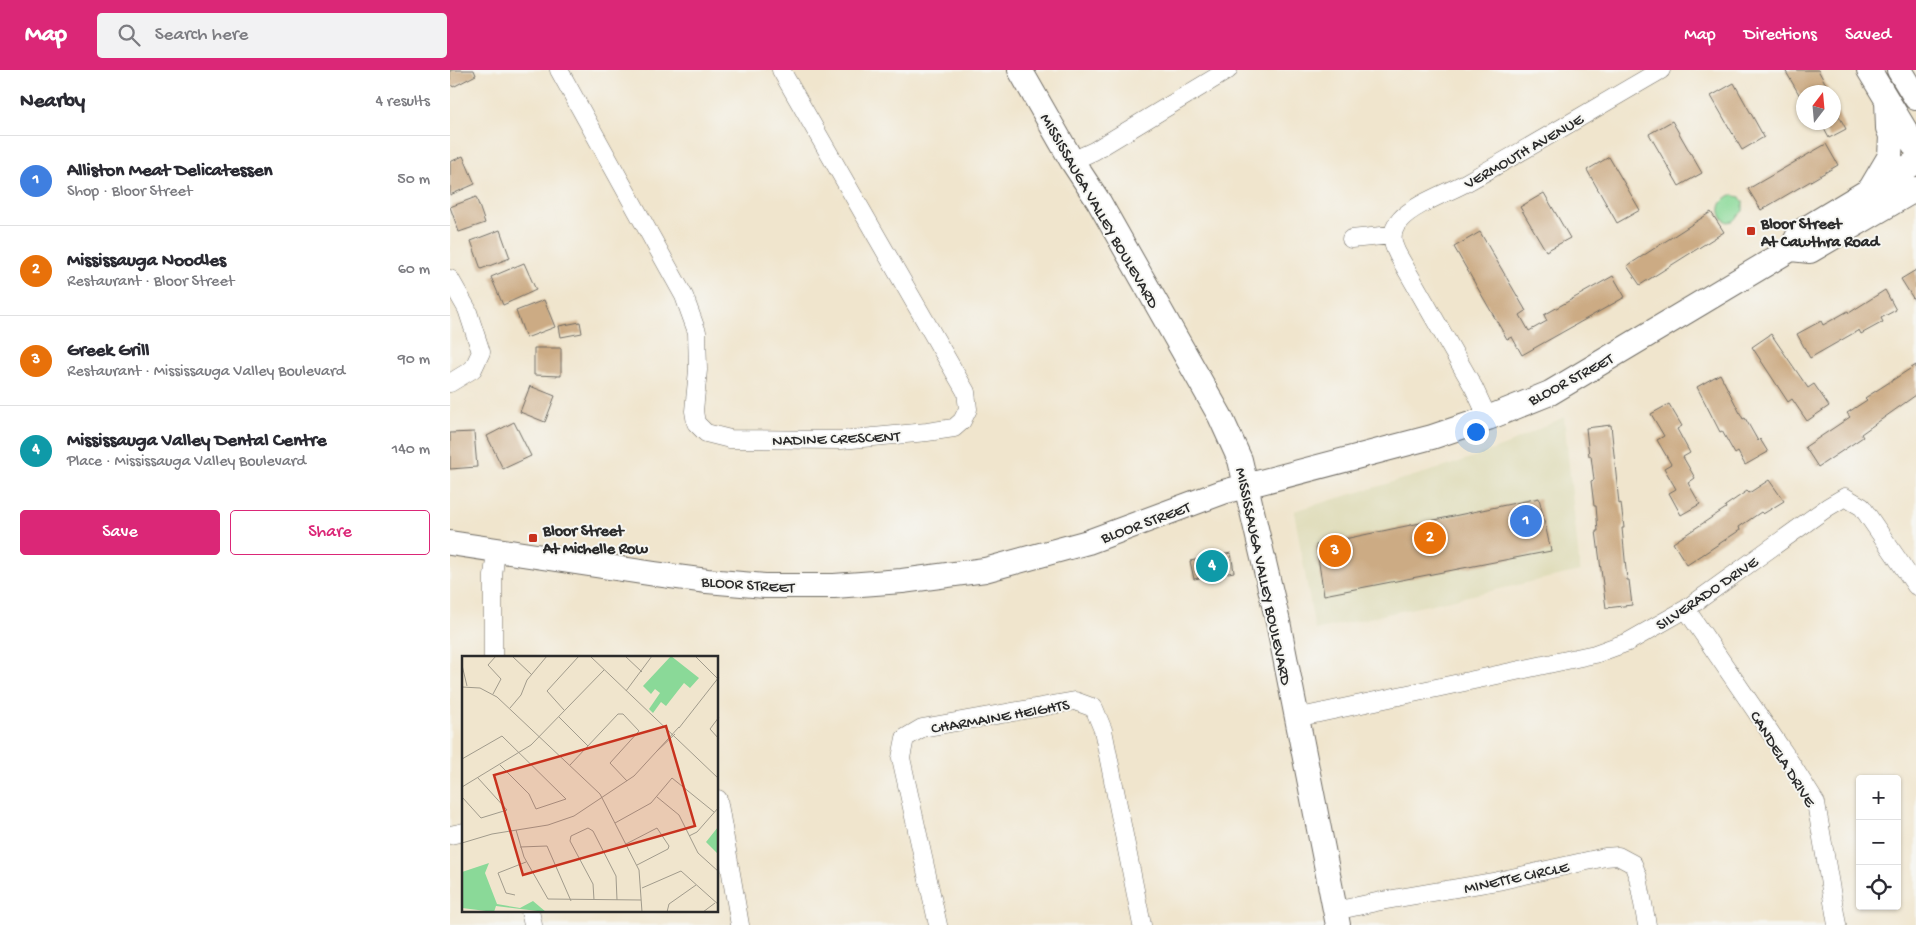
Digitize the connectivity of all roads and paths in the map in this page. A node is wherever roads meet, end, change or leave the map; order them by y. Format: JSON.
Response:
{"nodes":[{"id":1,"x":559,"y":70,"type":"edge"},
{"id":2,"x":781,"y":70,"type":"edge"},
{"id":3,"x":1020,"y":70,"type":"edge"},
{"id":4,"x":1228,"y":70,"type":"edge"},
{"id":5,"x":1661,"y":70,"type":"edge"},
{"id":6,"x":1869,"y":70,"type":"edge"},
{"id":7,"x":1899,"y":70,"type":"edge"},
{"id":8,"x":1915,"y":94,"type":"edge"},
{"id":9,"x":1887,"y":100,"type":"junction"},
{"id":10,"x":1916,"y":148,"type":"edge"},
{"id":11,"x":1072,"y":162,"type":"junction"},
{"id":12,"x":1916,"y":162,"type":"edge"},
{"id":13,"x":1916,"y":189,"type":"edge"},
{"id":14,"x":1874,"y":201,"type":"junction"},
{"id":15,"x":1916,"y":210,"type":"edge"},
{"id":16,"x":1392,"y":235,"type":"junction"},
{"id":17,"x":1351,"y":239,"type":"dead end"},
{"id":18,"x":450,"y":279,"type":"edge"},
{"id":19,"x":450,"y":384,"type":"edge"},
{"id":20,"x":1488,"y":418,"type":"junction"},
{"id":21,"x":1247,"y":486,"type":"junction"},
{"id":22,"x":450,"y":543,"type":"edge"},
{"id":23,"x":496,"y":551,"type":"junction"},
{"id":24,"x":1916,"y":586,"type":"edge"},
{"id":25,"x":1686,"y":609,"type":"junction"},
{"id":26,"x":493,"y":656,"type":"edge"},
{"id":27,"x":1296,"y":718,"type":"junction"},
{"id":28,"x":719,"y":805,"type":"edge"},
{"id":29,"x":530,"y":912,"type":"edge"},
{"id":30,"x":1336,"y":918,"type":"edge"},
{"id":31,"x":533,"y":925,"type":"edge"},
{"id":32,"x":740,"y":925,"type":"edge"},
{"id":33,"x":938,"y":925,"type":"edge"},
{"id":34,"x":1142,"y":925,"type":"edge"},
{"id":35,"x":1647,"y":925,"type":"edge"},
{"id":36,"x":1837,"y":925,"type":"edge"}],
"edges":[{"from":1,"to":2,"type":"street","name":"NADINE CRESCENT"},
{"from":3,"to":11,"type":"street","name":"MISSISSAUGA VALLEY BOULEVARD"},
{"from":4,"to":11,"type":"street"},
{"from":5,"to":16,"type":"street","name":"VERMOUTH AVENUE"},
{"from":6,"to":9,"type":"street"},
{"from":7,"to":8,"type":"street"},
{"from":9,"to":10,"type":"street"},
{"from":9,"to":14,"type":"street"},
{"from":11,"to":21,"type":"street","name":"MISSISSAUGA VALLEY BOULEVARD"},
{"from":12,"to":14,"type":"street","name":"BLOOR STREET"},
{"from":13,"to":14,"type":"street","name":"BLOOR STREET"},
{"from":14,"to":15,"type":"street"},
{"from":14,"to":20,"type":"street","name":"BLOOR STREET"},
{"from":16,"to":17,"type":"street"},
{"from":16,"to":20,"type":"street"},
{"from":18,"to":19,"type":"street"},
{"from":20,"to":21,"type":"street","name":"BLOOR STREET"},
{"from":21,"to":23,"type":"street","name":"BLOOR STREET"},
{"from":21,"to":27,"type":"street","name":"MISSISSAUGA VALLEY BOULEVARD"},
{"from":22,"to":23,"type":"street","name":"BLOOR STREET"},
{"from":23,"to":26,"type":"street"},
{"from":24,"to":25,"type":"street","name":"SILVERADO DRIVE"},
{"from":25,"to":27,"type":"street","name":"SILVERADO DRIVE"},
{"from":25,"to":36,"type":"street","name":"CANDELA DRIVE"},
{"from":27,"to":30,"type":"street","name":"MISSISSAUGA VALLEY BOULEVARD"},
{"from":28,"to":32,"type":"street"},
{"from":29,"to":31,"type":"street"},
{"from":30,"to":35,"type":"street","name":"MINETTE CIRCLE"},
{"from":33,"to":34,"type":"street","name":"CHARMAINE HEIGHTS"}]}
